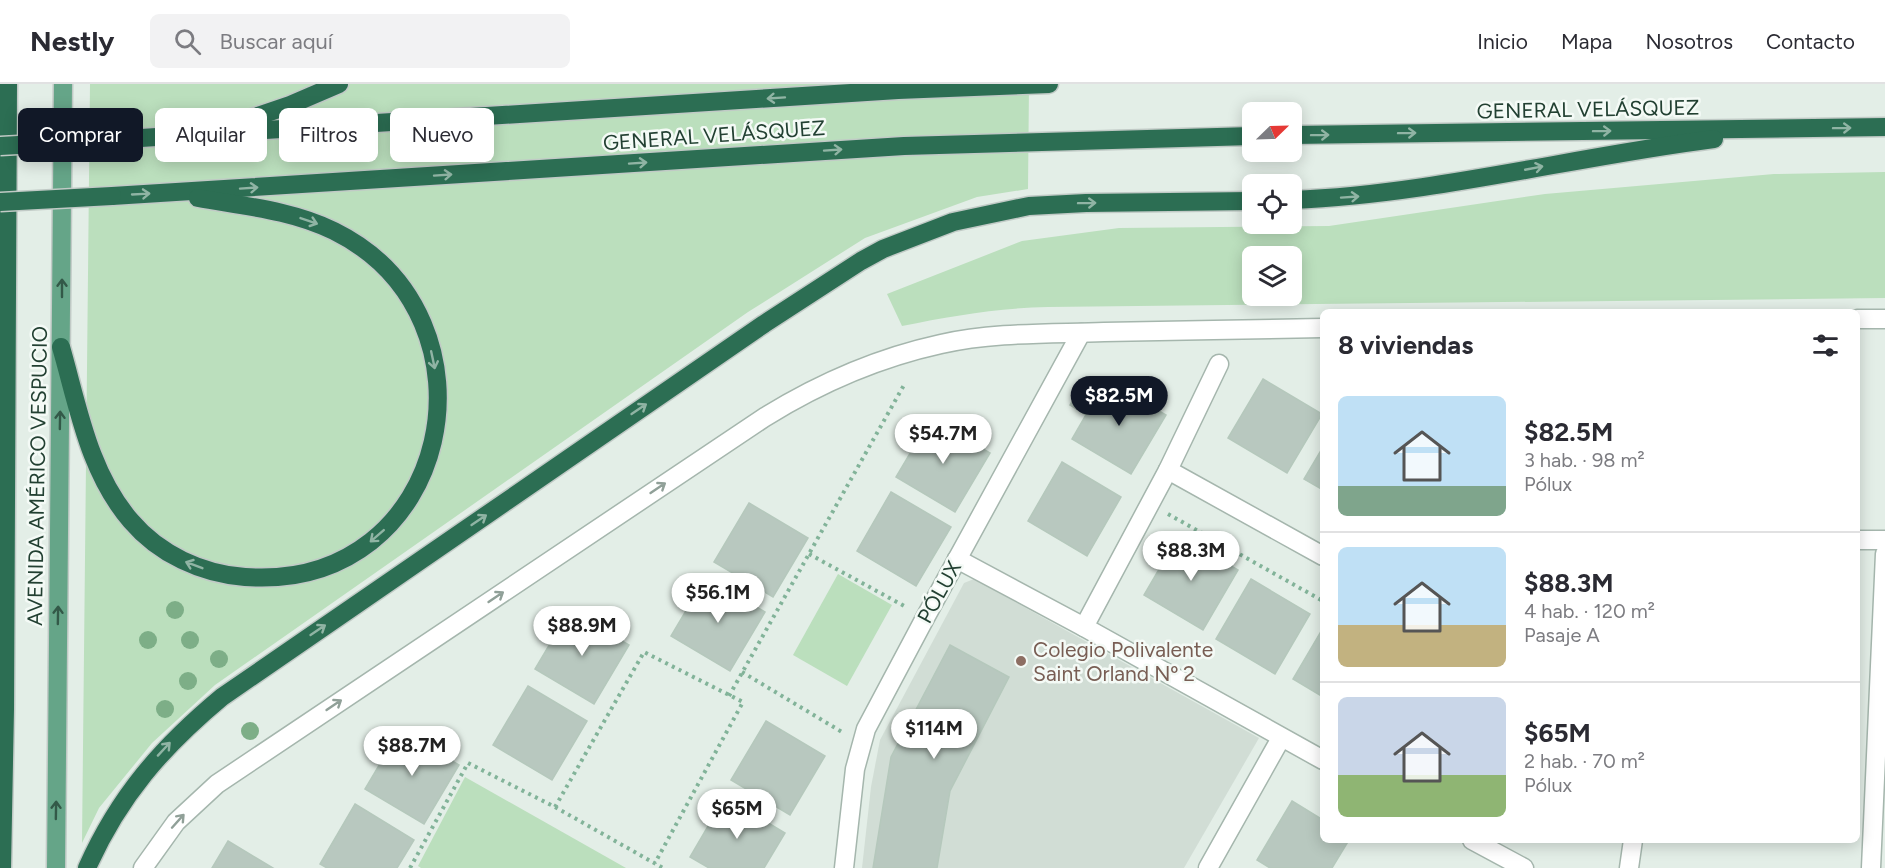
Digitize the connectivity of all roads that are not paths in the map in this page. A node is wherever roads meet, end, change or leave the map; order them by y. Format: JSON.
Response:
{"nodes":[{"id":1,"x":8,"y":84,"type":"edge"},
{"id":2,"x":63,"y":84,"type":"edge"},
{"id":3,"x":339,"y":84,"type":"edge"},
{"id":4,"x":1049,"y":84,"type":"edge"},
{"id":5,"x":267,"y":113,"type":"edge"},
{"id":6,"x":1885,"y":127,"type":"edge"},
{"id":7,"x":1799,"y":128,"type":"junction"},
{"id":8,"x":267,"y":131,"type":"edge"},
{"id":9,"x":1242,"y":135,"type":"edge"},
{"id":10,"x":1302,"y":135,"type":"edge"},
{"id":11,"x":155,"y":138,"type":"edge"},
{"id":12,"x":0,"y":146,"type":"edge"},
{"id":13,"x":170,"y":193,"type":"junction"},
{"id":14,"x":1302,"y":200,"type":"edge"},
{"id":15,"x":1242,"y":201,"type":"edge"},
{"id":16,"x":0,"y":202,"type":"edge"},
{"id":17,"x":1860,"y":319,"type":"edge"},
{"id":18,"x":1885,"y":319,"type":"edge"},
{"id":19,"x":1320,"y":328,"type":"edge"},
{"id":20,"x":1082,"y":333,"type":"junction"},
{"id":21,"x":61,"y":347,"type":"junction"},
{"id":22,"x":1219,"y":364,"type":"dead end"},
{"id":23,"x":1168,"y":470,"type":"junction"},
{"id":24,"x":1860,"y":540,"type":"edge"},
{"id":25,"x":1885,"y":540,"type":"edge"},
{"id":26,"x":1320,"y":554,"type":"edge"},
{"id":27,"x":1885,"y":554,"type":"edge"},
{"id":28,"x":957,"y":559,"type":"junction"},
{"id":29,"x":1084,"y":627,"type":"junction"},
{"id":30,"x":1281,"y":738,"type":"junction"},
{"id":31,"x":1320,"y":758,"type":"edge"},
{"id":32,"x":1477,"y":843,"type":"edge"},
{"id":33,"x":1633,"y":843,"type":"edge"},
{"id":34,"x":1512,"y":865,"type":"edge"},
{"id":35,"x":2,"y":868,"type":"edge"},
{"id":36,"x":56,"y":868,"type":"edge"},
{"id":37,"x":87,"y":868,"type":"edge"},
{"id":38,"x":143,"y":868,"type":"edge"},
{"id":39,"x":844,"y":868,"type":"edge"},
{"id":40,"x":1208,"y":868,"type":"edge"},
{"id":41,"x":1629,"y":868,"type":"edge"},
{"id":42,"x":1870,"y":868,"type":"edge"}],
"edges":[{"from":1,"to":35,"type":"highway"},
{"from":21,"to":2,"type":"main road","name":"AVENIDA AMÉRICO VESPUCIO","one_way":true},
{"from":3,"to":5,"type":"highway"},
{"from":4,"to":8,"type":"highway","name":"GENERAL VELÁSQUEZ","one_way":true},
{"from":7,"to":6,"type":"highway","name":"GENERAL VELÁSQUEZ","one_way":true},
{"from":10,"to":7,"type":"highway","name":"GENERAL VELÁSQUEZ","one_way":true},
{"from":14,"to":7,"type":"highway","one_way":true},
{"from":13,"to":9,"type":"highway","name":"GENERAL VELÁSQUEZ","one_way":true},
{"from":11,"to":12,"type":"highway","name":"GENERAL VELÁSQUEZ","bridge":true},
{"from":16,"to":13,"type":"highway","name":"GENERAL VELÁSQUEZ","one_way":true,"bridge":true},
{"from":13,"to":21,"type":"highway","one_way":true},
{"from":37,"to":15,"type":"highway","one_way":true},
{"from":17,"to":18,"type":"street"},
{"from":19,"to":20,"type":"street"},
{"from":20,"to":28,"type":"street","name":"PÓLUX"},
{"from":38,"to":20,"type":"street","one_way":true},
{"from":36,"to":21,"type":"main road","name":"AVENIDA AMÉRICO VESPUCIO","one_way":true},
{"from":22,"to":23,"type":"street"},
{"from":23,"to":26,"type":"street"},
{"from":23,"to":29,"type":"street"},
{"from":24,"to":25,"type":"street"},
{"from":27,"to":42,"type":"street"},
{"from":28,"to":29,"type":"street"},
{"from":28,"to":39,"type":"street","name":"PÓLUX"},
{"from":29,"to":30,"type":"street"},
{"from":30,"to":31,"type":"street"},
{"from":30,"to":40,"type":"street"},
{"from":32,"to":34,"type":"street"},
{"from":33,"to":41,"type":"street"}]}
